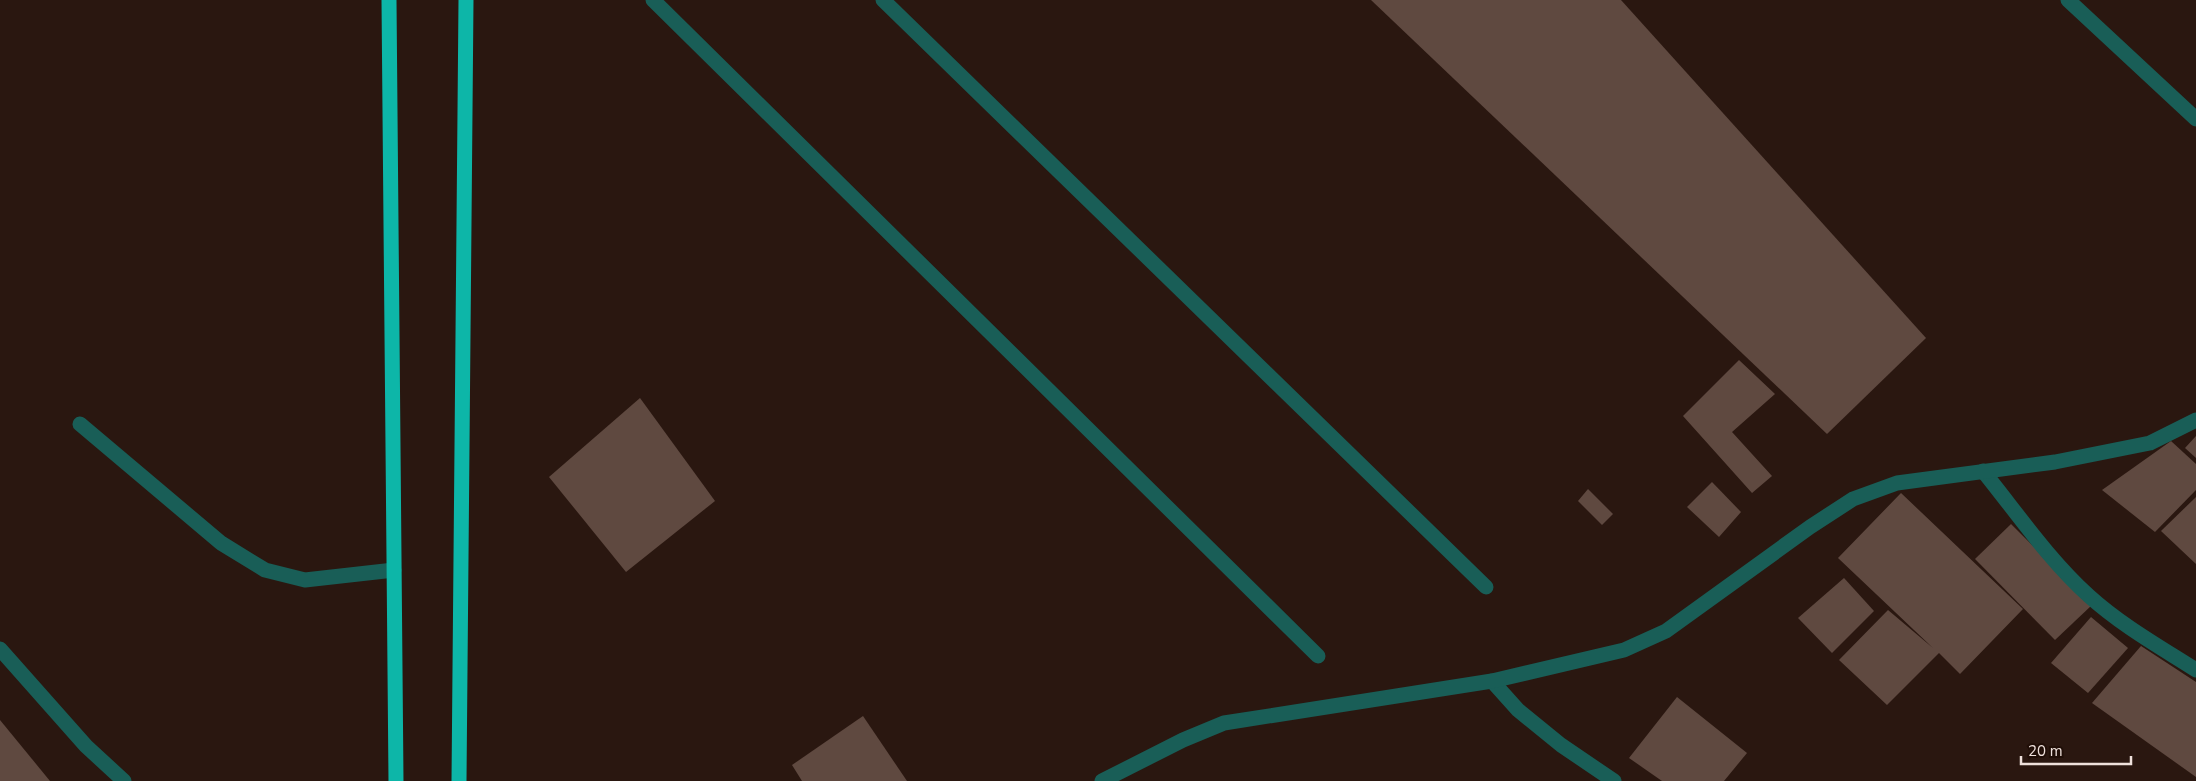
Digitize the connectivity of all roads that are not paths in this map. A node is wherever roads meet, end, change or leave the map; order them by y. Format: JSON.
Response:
{"nodes":[{"id":1,"x":389,"y":0,"type":"edge"},
{"id":2,"x":466,"y":0,"type":"edge"},
{"id":3,"x":653,"y":0,"type":"edge"},
{"id":4,"x":883,"y":0,"type":"edge"},
{"id":5,"x":2068,"y":0,"type":"edge"},
{"id":6,"x":2196,"y":119,"type":"edge"},
{"id":7,"x":2196,"y":420,"type":"edge"},
{"id":8,"x":80,"y":424,"type":"dead end"},
{"id":9,"x":1983,"y":471,"type":"junction"},
{"id":10,"x":394,"y":570,"type":"junction"},
{"id":11,"x":1486,"y":587,"type":"dead end"},
{"id":12,"x":0,"y":649,"type":"edge"},
{"id":13,"x":1318,"y":656,"type":"dead end"},
{"id":14,"x":2196,"y":670,"type":"edge"},
{"id":15,"x":1492,"y":681,"type":"junction"},
{"id":16,"x":124,"y":781,"type":"edge"},
{"id":17,"x":396,"y":781,"type":"edge"},
{"id":18,"x":458,"y":781,"type":"edge"},
{"id":19,"x":1102,"y":781,"type":"edge"},
{"id":20,"x":1614,"y":781,"type":"edge"}],
"edges":[{"from":1,"to":10,"type":"highway"},
{"from":2,"to":18,"type":"highway"},
{"from":3,"to":13,"type":"street"},
{"from":4,"to":11,"type":"street"},
{"from":5,"to":6,"type":"street"},
{"from":7,"to":9,"type":"street"},
{"from":8,"to":10,"type":"street"},
{"from":9,"to":14,"type":"street"},
{"from":9,"to":15,"type":"street"},
{"from":10,"to":17,"type":"highway"},
{"from":12,"to":16,"type":"street"},
{"from":15,"to":19,"type":"street"},
{"from":15,"to":20,"type":"street"}]}
